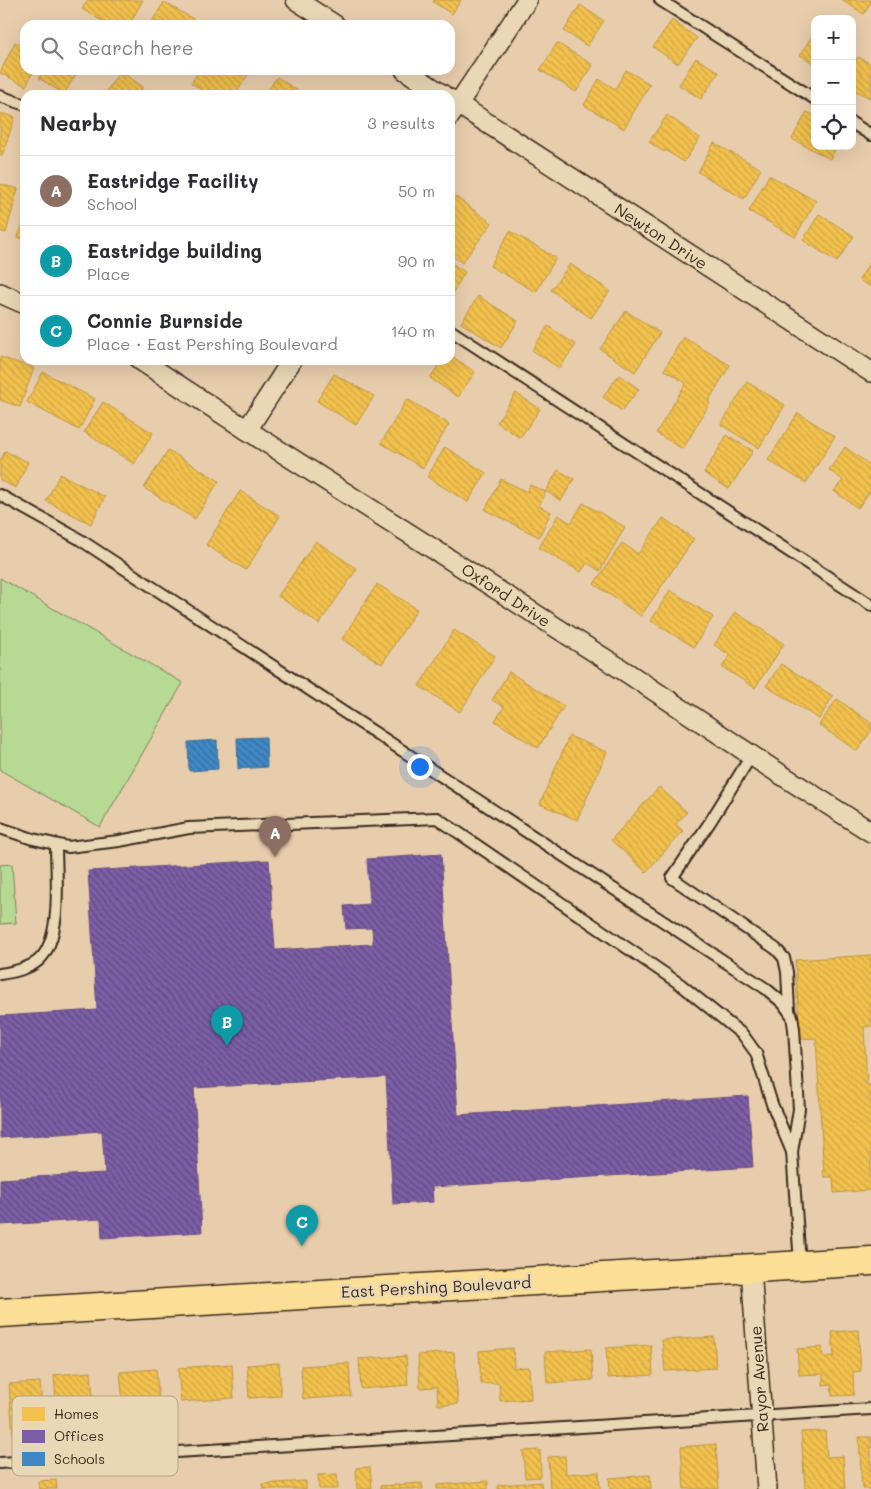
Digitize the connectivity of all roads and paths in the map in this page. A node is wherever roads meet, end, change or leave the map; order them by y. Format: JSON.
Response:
{"nodes":[{"id":1,"x":296,"y":0,"type":"edge"},
{"id":2,"x":527,"y":0,"type":"edge"},
{"id":3,"x":660,"y":0,"type":"edge"},
{"id":4,"x":327,"y":20,"type":"edge"},
{"id":5,"x":411,"y":75,"type":"edge"},
{"id":6,"x":431,"y":90,"type":"edge"},
{"id":7,"x":0,"y":96,"type":"edge"},
{"id":8,"x":811,"y":96,"type":"edge"},
{"id":9,"x":455,"y":97,"type":"edge"},
{"id":10,"x":20,"y":102,"type":"edge"},
{"id":11,"x":455,"y":107,"type":"edge"},
{"id":12,"x":856,"y":126,"type":"edge"},
{"id":13,"x":871,"y":135,"type":"edge"},
{"id":14,"x":0,"y":293,"type":"edge"},
{"id":15,"x":20,"y":302,"type":"edge"},
{"id":16,"x":455,"y":333,"type":"edge"},
{"id":17,"x":148,"y":365,"type":"edge"},
{"id":18,"x":289,"y":365,"type":"edge"},
{"id":19,"x":871,"y":372,"type":"edge"},
{"id":20,"x":247,"y":430,"type":"junction"},
{"id":21,"x":0,"y":496,"type":"edge"},
{"id":22,"x":871,"y":605,"type":"edge"},
{"id":23,"x":751,"y":756,"type":"junction"},
{"id":24,"x":0,"y":828,"type":"edge"},
{"id":25,"x":871,"y":832,"type":"edge"},
{"id":26,"x":56,"y":845,"type":"junction"},
{"id":27,"x":0,"y":974,"type":"edge"},
{"id":28,"x":789,"y":1011,"type":"junction"},
{"id":29,"x":792,"y":1152,"type":"junction"},
{"id":30,"x":871,"y":1262,"type":"edge"},
{"id":31,"x":800,"y":1266,"type":"junction"},
{"id":32,"x":751,"y":1269,"type":"junction"},
{"id":33,"x":0,"y":1313,"type":"edge"},
{"id":34,"x":871,"y":1409,"type":"edge"},
{"id":35,"x":762,"y":1415,"type":"junction"},
{"id":36,"x":178,"y":1452,"type":"edge"},
{"id":37,"x":767,"y":1489,"type":"edge"}],
"edges":[{"from":1,"to":4,"type":"street"},
{"from":2,"to":9,"type":"street"},
{"from":3,"to":8,"type":"lane"},
{"from":5,"to":6,"type":"street","name":"Newton Drive"},
{"from":7,"to":10,"type":"lane"},
{"from":11,"to":19,"type":"street","name":"Newton Drive"},
{"from":12,"to":13,"type":"lane"},
{"from":14,"to":15,"type":"street"},
{"from":16,"to":22,"type":"lane"},
{"from":17,"to":20,"type":"street","name":"Oxford Drive"},
{"from":18,"to":20,"type":"street"},
{"from":20,"to":23,"type":"street","name":"Oxford Drive"},
{"from":21,"to":28,"type":"lane"},
{"from":23,"to":25,"type":"street","name":"Oxford Drive"},
{"from":23,"to":28,"type":"lane"},
{"from":24,"to":26,"type":"lane"},
{"from":26,"to":27,"type":"lane"},
{"from":26,"to":29,"type":"lane"},
{"from":28,"to":29,"type":"lane"},
{"from":29,"to":31,"type":"lane"},
{"from":30,"to":31,"type":"main road","name":"East Pershing Boulevard"},
{"from":31,"to":32,"type":"main road","name":"East Pershing Boulevard"},
{"from":32,"to":33,"type":"main road","name":"East Pershing Boulevard"},
{"from":32,"to":35,"type":"street","name":"Rayor Avenue"},
{"from":34,"to":35,"type":"lane"},
{"from":35,"to":36,"type":"lane"},
{"from":35,"to":37,"type":"street","name":"Rayor Avenue"}]}
